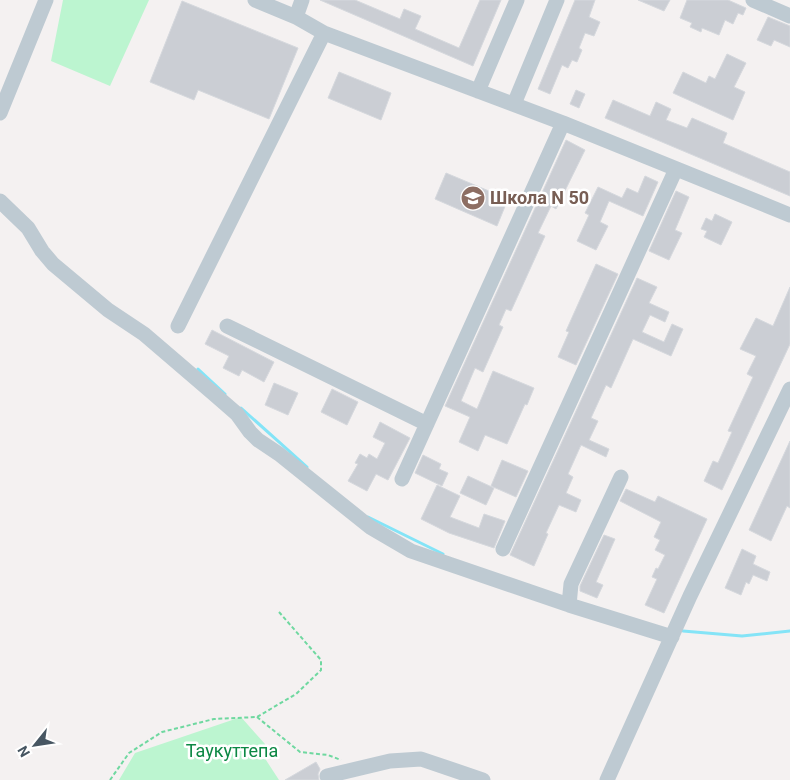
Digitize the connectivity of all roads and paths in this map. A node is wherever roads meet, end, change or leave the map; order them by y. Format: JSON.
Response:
{"nodes":[{"id":1,"x":46,"y":0,"type":"edge"},
{"id":2,"x":255,"y":0,"type":"edge"},
{"id":3,"x":302,"y":0,"type":"edge"},
{"id":4,"x":517,"y":0,"type":"edge"},
{"id":5,"x":557,"y":0,"type":"edge"},
{"id":6,"x":753,"y":0,"type":"edge"},
{"id":7,"x":790,"y":16,"type":"edge"},
{"id":8,"x":296,"y":18,"type":"junction"},
{"id":9,"x":324,"y":33,"type":"junction"},
{"id":10,"x":478,"y":91,"type":"junction"},
{"id":11,"x":514,"y":104,"type":"junction"},
{"id":12,"x":0,"y":113,"type":"edge"},
{"id":13,"x":563,"y":123,"type":"junction"},
{"id":14,"x":676,"y":169,"type":"junction"},
{"id":15,"x":0,"y":201,"type":"edge"},
{"id":16,"x":790,"y":215,"type":"edge"},
{"id":17,"x":178,"y":326,"type":"dead end"},
{"id":18,"x":227,"y":326,"type":"dead end"},
{"id":19,"x":790,"y":389,"type":"edge"},
{"id":20,"x":427,"y":424,"type":"junction"},
{"id":21,"x":621,"y":477,"type":"dead end"},
{"id":22,"x":402,"y":479,"type":"dead end"},
{"id":23,"x":503,"y":549,"type":"dead end"},
{"id":24,"x":569,"y":605,"type":"junction"},
{"id":25,"x":279,"y":612,"type":"dead end"},
{"id":26,"x":672,"y":637,"type":"junction"},
{"id":27,"x":257,"y":717,"type":"junction"},
{"id":28,"x":362,"y":768,"type":"junction"},
{"id":29,"x":327,"y":776,"type":"dead end"},
{"id":30,"x":110,"y":780,"type":"edge"},
{"id":31,"x":484,"y":780,"type":"edge"},
{"id":32,"x":607,"y":780,"type":"edge"}],
"edges":[{"from":1,"to":12,"type":"street"},
{"from":2,"to":8,"type":"street"},
{"from":3,"to":8,"type":"street"},
{"from":4,"to":10,"type":"street"},
{"from":5,"to":11,"type":"street"},
{"from":6,"to":7,"type":"street"},
{"from":8,"to":9,"type":"street"},
{"from":9,"to":10,"type":"street"},
{"from":9,"to":17,"type":"street"},
{"from":10,"to":11,"type":"street"},
{"from":11,"to":13,"type":"street"},
{"from":13,"to":14,"type":"street"},
{"from":13,"to":20,"type":"street"},
{"from":14,"to":16,"type":"street"},
{"from":14,"to":23,"type":"street"},
{"from":15,"to":24,"type":"street"},
{"from":18,"to":20,"type":"street"},
{"from":19,"to":26,"type":"street"},
{"from":20,"to":22,"type":"street"},
{"from":21,"to":24,"type":"street"},
{"from":24,"to":26,"type":"street"},
{"from":25,"to":27,"type":"path"},
{"from":26,"to":32,"type":"street"},
{"from":27,"to":28,"type":"path"},
{"from":27,"to":30,"type":"path"},
{"from":28,"to":29,"type":"street"},
{"from":28,"to":31,"type":"street"}]}
